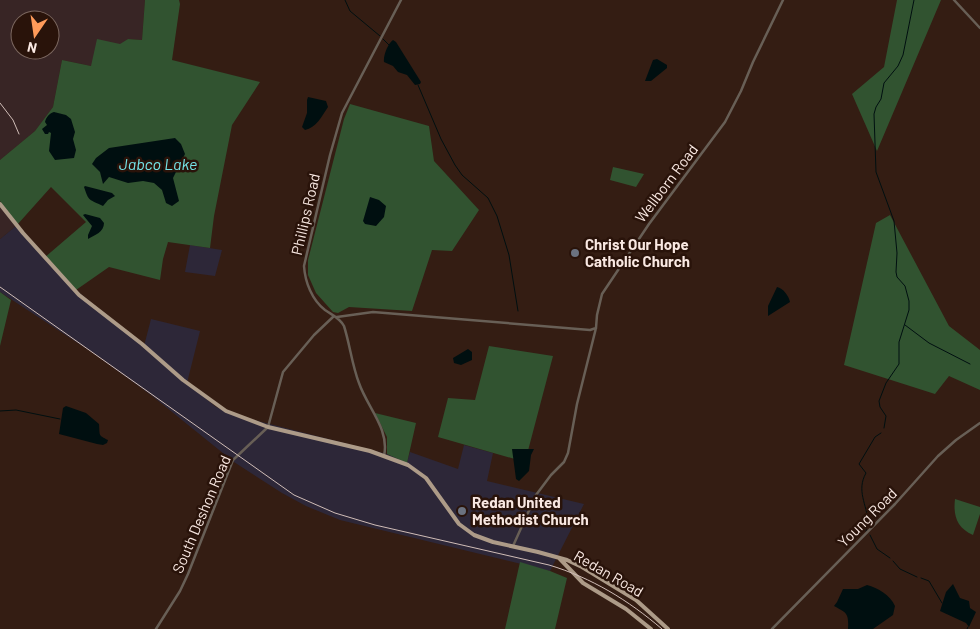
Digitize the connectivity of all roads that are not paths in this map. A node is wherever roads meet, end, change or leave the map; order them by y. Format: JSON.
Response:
{"nodes":[{"id":1,"x":401,"y":0,"type":"edge"},
{"id":2,"x":783,"y":0,"type":"edge"},
{"id":3,"x":954,"y":0,"type":"edge"},
{"id":4,"x":980,"y":28,"type":"edge"},
{"id":5,"x":0,"y":204,"type":"edge"},
{"id":6,"x":335,"y":317,"type":"junction"},
{"id":7,"x":596,"y":328,"type":"junction"},
{"id":8,"x":980,"y":423,"type":"edge"},
{"id":9,"x":268,"y":427,"type":"junction"},
{"id":10,"x":384,"y":456,"type":"junction"},
{"id":11,"x":513,"y":546,"type":"junction"},
{"id":12,"x":560,"y":558,"type":"junction"},
{"id":13,"x":156,"y":629,"type":"edge"},
{"id":14,"x":651,"y":629,"type":"edge"},
{"id":15,"x":668,"y":629,"type":"edge"},
{"id":16,"x":772,"y":629,"type":"edge"}],
"edges":[{"from":1,"to":6,"type":"street","name":"Phillips Road"},
{"from":2,"to":7,"type":"street","name":"Wellborn Road"},
{"from":3,"to":4,"type":"street"},
{"from":5,"to":9,"type":"main road","name":"Redan Road"},
{"from":6,"to":7,"type":"street"},
{"from":6,"to":9,"type":"street"},
{"from":6,"to":10,"type":"street","name":"Phillips Road"},
{"from":7,"to":11,"type":"street","name":"Wellborn Road"},
{"from":8,"to":16,"type":"street","name":"Young Road"},
{"from":9,"to":10,"type":"main road","name":"Redan Road"},
{"from":9,"to":13,"type":"street","name":"South Deshon Road"},
{"from":10,"to":11,"type":"main road","name":"Redan Road"},
{"from":11,"to":12,"type":"main road","name":"Redan Road"},
{"from":12,"to":14,"type":"main road"},
{"from":12,"to":15,"type":"main road","name":"Redan Road"}]}
